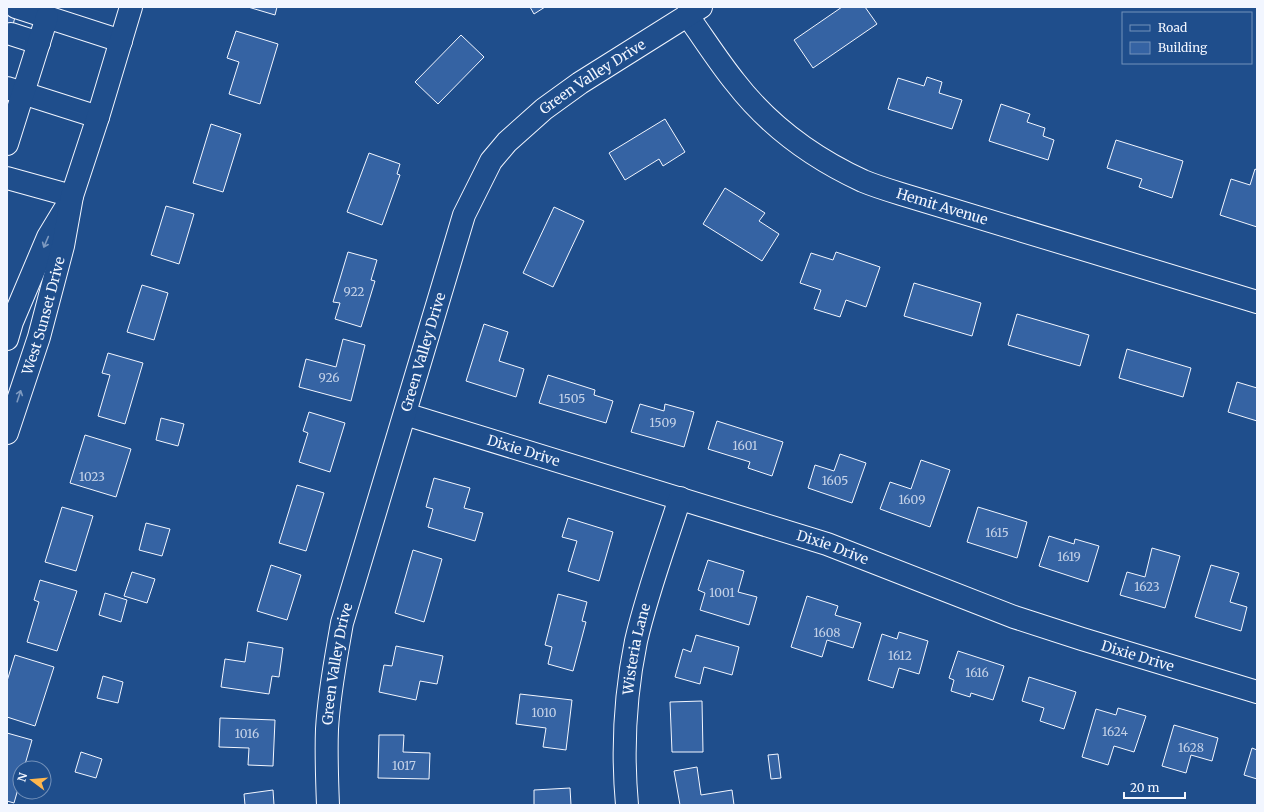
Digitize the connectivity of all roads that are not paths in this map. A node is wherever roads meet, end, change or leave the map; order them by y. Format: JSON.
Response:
{"nodes":[{"id":1,"x":16,"y":7,"type":"edge"},
{"id":2,"x":131,"y":7,"type":"edge"},
{"id":3,"x":694,"y":11,"type":"edge"},
{"id":4,"x":47,"y":17,"type":"junction"},
{"id":5,"x":11,"y":34,"type":"dead end"},
{"id":6,"x":121,"y":41,"type":"junction"},
{"id":7,"x":40,"y":43,"type":"junction"},
{"id":8,"x":15,"y":90,"type":"edge"},
{"id":9,"x":98,"y":117,"type":"junction"},
{"id":10,"x":7,"y":144,"type":"edge"},
{"id":11,"x":7,"y":178,"type":"edge"},
{"id":12,"x":72,"y":196,"type":"junction"},
{"id":13,"x":1257,"y":302,"type":"edge"},
{"id":14,"x":7,"y":339,"type":"edge"},
{"id":15,"x":405,"y":414,"type":"junction"},
{"id":16,"x":7,"y":434,"type":"edge"},
{"id":17,"x":680,"y":498,"type":"junction"},
{"id":18,"x":1257,"y":692,"type":"edge"},
{"id":19,"x":328,"y":805,"type":"edge"},
{"id":20,"x":627,"y":805,"type":"edge"}],
"edges":[{"from":1,"to":4,"type":"street"},
{"from":2,"to":6,"type":"street","name":"West Sunset Drive"},
{"from":3,"to":13,"type":"street","name":"Hemit Avenue"},
{"from":3,"to":15,"type":"street","name":"Green Valley Drive"},
{"from":4,"to":6,"type":"street"},
{"from":4,"to":7,"type":"street"},
{"from":5,"to":7,"type":"street"},
{"from":6,"to":9,"type":"street","name":"West Sunset Drive"},
{"from":7,"to":8,"type":"street"},
{"from":8,"to":9,"type":"street"},
{"from":8,"to":10,"type":"street"},
{"from":9,"to":12,"type":"street","name":"West Sunset Drive"},
{"from":11,"to":12,"type":"street"},
{"from":12,"to":14,"type":"street","name":"West Sunset Drive","one_way":true},
{"from":16,"to":12,"type":"street","name":"West Sunset Drive","one_way":true},
{"from":15,"to":17,"type":"street","name":"Dixie Drive"},
{"from":15,"to":19,"type":"street","name":"Green Valley Drive"},
{"from":17,"to":18,"type":"street","name":"Dixie Drive"},
{"from":17,"to":20,"type":"street","name":"Wisteria Lane"}]}
